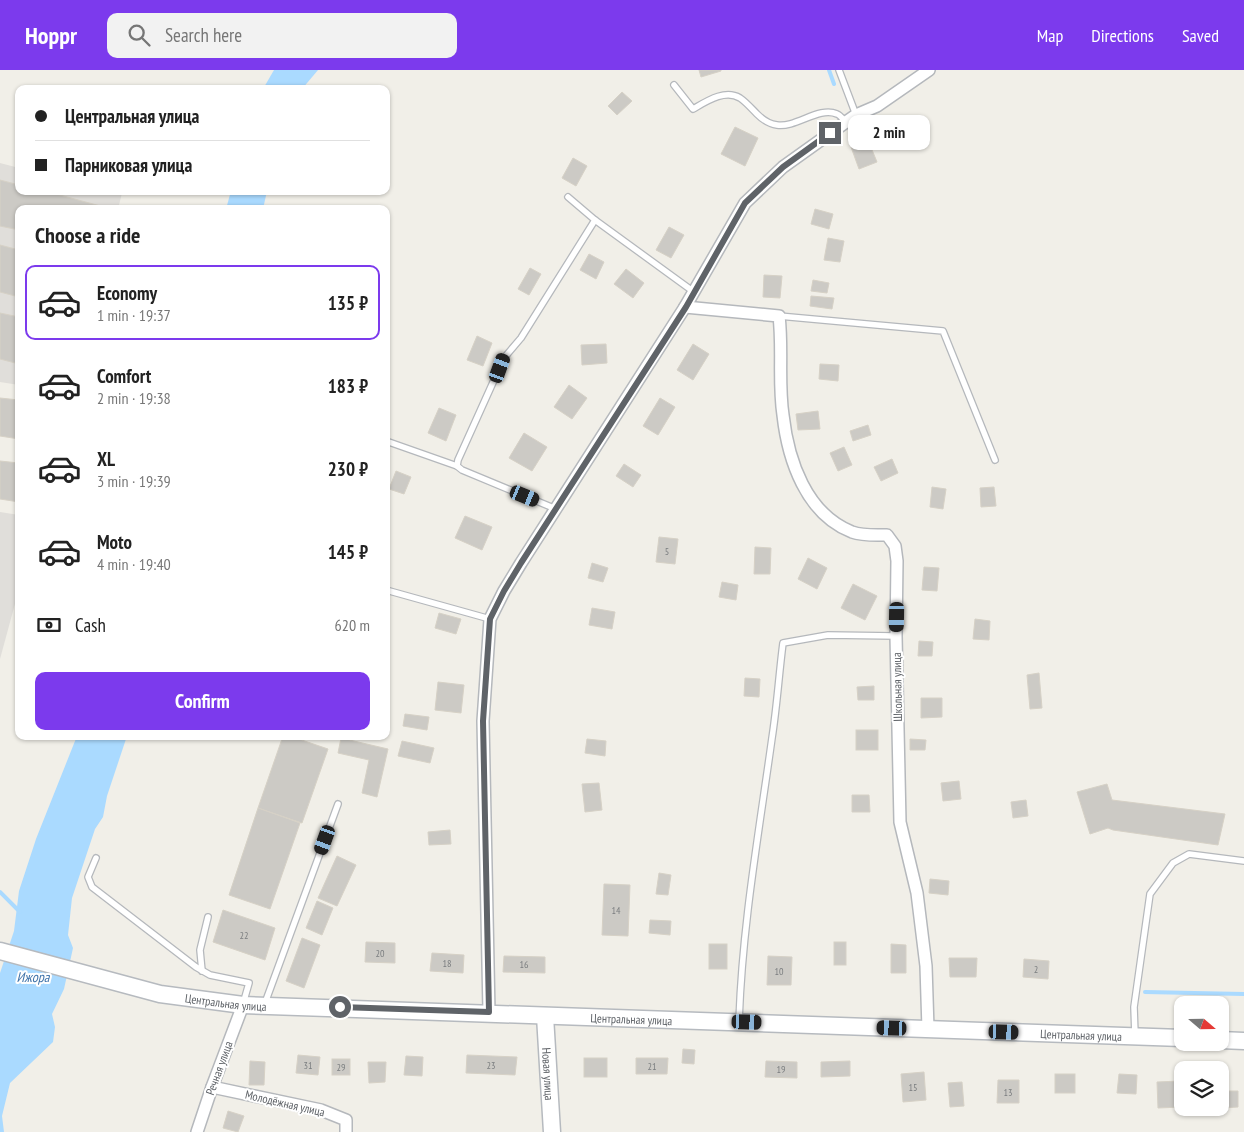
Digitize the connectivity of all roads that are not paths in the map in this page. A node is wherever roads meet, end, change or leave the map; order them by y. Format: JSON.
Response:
{"nodes":[{"id":1,"x":839,"y":70,"type":"edge"},
{"id":2,"x":929,"y":70,"type":"edge"},
{"id":3,"x":674,"y":85,"type":"dead end"},
{"id":4,"x":856,"y":115,"type":"junction"},
{"id":5,"x":846,"y":122,"type":"junction"},
{"id":6,"x":568,"y":197,"type":"dead end"},
{"id":7,"x":595,"y":220,"type":"junction"},
{"id":8,"x":694,"y":292,"type":"junction"},
{"id":9,"x":686,"y":307,"type":"junction"},
{"id":10,"x":779,"y":316,"type":"junction"},
{"id":11,"x":390,"y":442,"type":"edge"},
{"id":12,"x":995,"y":460,"type":"dead end"},
{"id":13,"x":458,"y":466,"type":"junction"},
{"id":14,"x":556,"y":509,"type":"junction"},
{"id":15,"x":390,"y":591,"type":"edge"},
{"id":16,"x":490,"y":619,"type":"junction"},
{"id":17,"x":896,"y":636,"type":"junction"},
{"id":18,"x":338,"y":804,"type":"dead end"},
{"id":19,"x":96,"y":858,"type":"dead end"},
{"id":20,"x":1244,"y":861,"type":"edge"},
{"id":21,"x":208,"y":917,"type":"dead end"},
{"id":22,"x":0,"y":951,"type":"edge"},
{"id":23,"x":202,"y":971,"type":"junction"},
{"id":24,"x":265,"y":1004,"type":"junction"},
{"id":25,"x":243,"y":1005,"type":"junction"},
{"id":26,"x":489,"y":1012,"type":"junction"},
{"id":27,"x":545,"y":1016,"type":"junction"},
{"id":28,"x":739,"y":1022,"type":"junction"},
{"id":29,"x":928,"y":1029,"type":"junction"},
{"id":30,"x":1135,"y":1037,"type":"junction"},
{"id":31,"x":1174,"y":1038,"type":"edge"},
{"id":32,"x":1229,"y":1040,"type":"edge"},
{"id":33,"x":1244,"y":1041,"type":"edge"},
{"id":34,"x":212,"y":1087,"type":"junction"},
{"id":35,"x":549,"y":1128,"type":"edge"},
{"id":36,"x":197,"y":1132,"type":"edge"},
{"id":37,"x":346,"y":1132,"type":"edge"}],
"edges":[{"from":1,"to":4,"type":"lane"},
{"from":2,"to":4,"type":"street"},
{"from":3,"to":5,"type":"lane"},
{"from":4,"to":5,"type":"street"},
{"from":5,"to":8,"type":"street"},
{"from":6,"to":7,"type":"lane"},
{"from":7,"to":8,"type":"lane"},
{"from":7,"to":13,"type":"lane"},
{"from":8,"to":9,"type":"street"},
{"from":9,"to":10,"type":"street"},
{"from":9,"to":14,"type":"street"},
{"from":10,"to":12,"type":"lane"},
{"from":10,"to":17,"type":"street","name":"Школьная улица"},
{"from":11,"to":13,"type":"lane"},
{"from":13,"to":14,"type":"lane"},
{"from":14,"to":16,"type":"street"},
{"from":15,"to":16,"type":"lane"},
{"from":16,"to":26,"type":"street"},
{"from":17,"to":28,"type":"lane"},
{"from":17,"to":29,"type":"street","name":"Школьная улица"},
{"from":18,"to":24,"type":"lane"},
{"from":19,"to":23,"type":"lane"},
{"from":20,"to":30,"type":"lane"},
{"from":21,"to":23,"type":"lane"},
{"from":22,"to":25,"type":"main road","name":"Центральная улица"},
{"from":23,"to":25,"type":"lane"},
{"from":24,"to":25,"type":"main road","name":"Центральная улица"},
{"from":24,"to":26,"type":"main road","name":"Центральная улица"},
{"from":25,"to":34,"type":"street","name":"Речная улица"},
{"from":26,"to":27,"type":"main road","name":"Центральная улица"},
{"from":27,"to":28,"type":"main road","name":"Центральная улица"},
{"from":27,"to":35,"type":"main road","name":"Новая улица"},
{"from":28,"to":29,"type":"main road","name":"Центральная улица"},
{"from":29,"to":30,"type":"main road","name":"Центральная улица"},
{"from":30,"to":31,"type":"main road","name":"Центральная улица"},
{"from":32,"to":33,"type":"main road"},
{"from":34,"to":36,"type":"street","name":"Речная улица"},
{"from":34,"to":37,"type":"street","name":"Молодёжная улица"}]}
